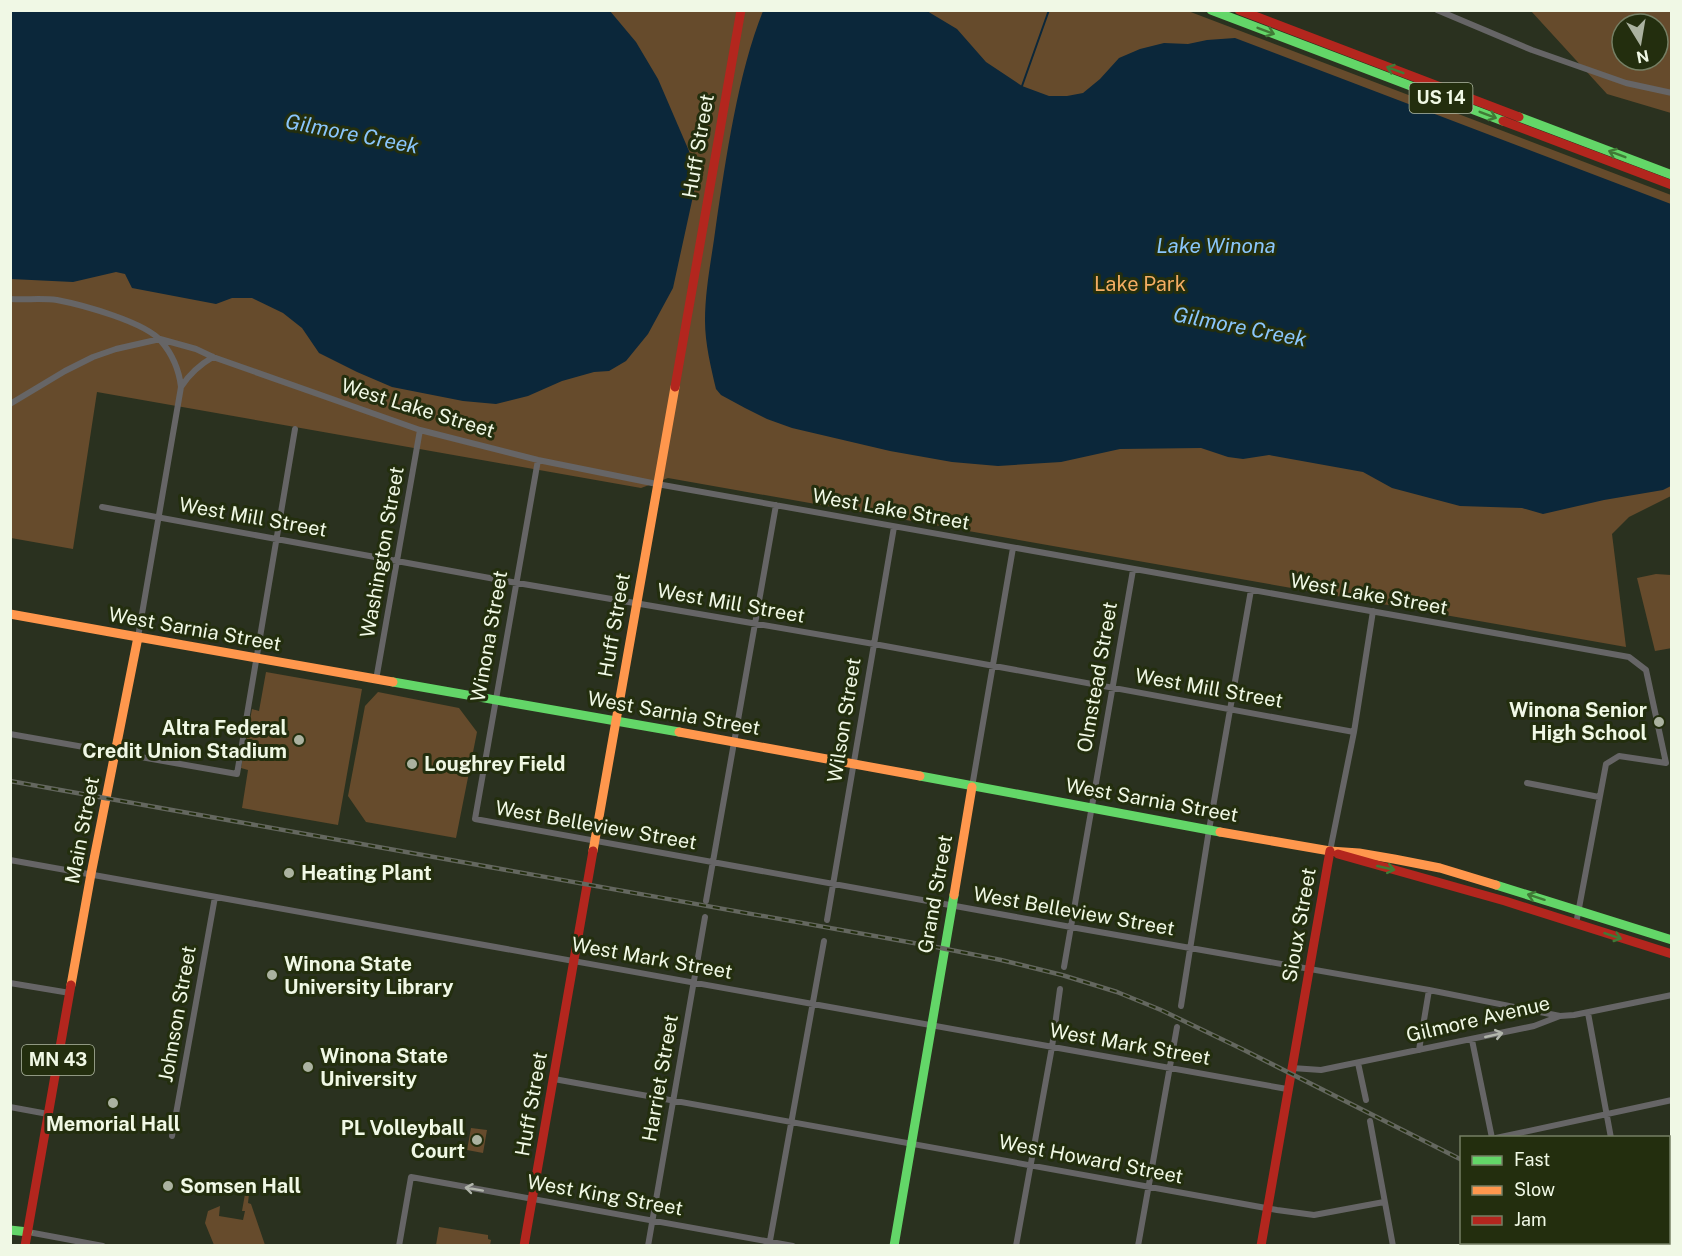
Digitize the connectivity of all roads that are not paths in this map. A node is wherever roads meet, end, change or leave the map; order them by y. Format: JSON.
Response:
{"nodes":[{"id":1,"x":741,"y":10,"type":"edge"},
{"id":2,"x":1211,"y":10,"type":"edge"},
{"id":3,"x":1239,"y":10,"type":"edge"},
{"id":4,"x":1437,"y":10,"type":"edge"},
{"id":5,"x":1671,"y":93,"type":"edge"},
{"id":6,"x":1671,"y":175,"type":"edge"},
{"id":7,"x":1671,"y":185,"type":"edge"},
{"id":8,"x":10,"y":299,"type":"edge"},
{"id":9,"x":160,"y":339,"type":"junction"},
{"id":10,"x":213,"y":357,"type":"junction"},
{"id":11,"x":181,"y":387,"type":"junction"},
{"id":12,"x":10,"y":404,"type":"edge"},
{"id":13,"x":295,"y":429,"type":"dead end"},
{"id":14,"x":420,"y":430,"type":"junction"},
{"id":15,"x":538,"y":460,"type":"junction"},
{"id":16,"x":657,"y":484,"type":"junction"},
{"id":17,"x":776,"y":505,"type":"junction"},
{"id":18,"x":102,"y":507,"type":"dead end"},
{"id":19,"x":159,"y":517,"type":"junction"},
{"id":20,"x":894,"y":526,"type":"junction"},
{"id":21,"x":278,"y":538,"type":"junction"},
{"id":22,"x":1013,"y":548,"type":"junction"},
{"id":23,"x":397,"y":561,"type":"junction"},
{"id":24,"x":1133,"y":570,"type":"junction"},
{"id":25,"x":516,"y":582,"type":"junction"},
{"id":26,"x":1251,"y":590,"type":"junction"},
{"id":27,"x":637,"y":603,"type":"junction"},
{"id":28,"x":1373,"y":611,"type":"junction"},
{"id":29,"x":10,"y":614,"type":"edge"},
{"id":30,"x":755,"y":624,"type":"junction"},
{"id":31,"x":138,"y":637,"type":"junction"},
{"id":32,"x":874,"y":644,"type":"junction"},
{"id":33,"x":257,"y":658,"type":"junction"},
{"id":34,"x":993,"y":667,"type":"junction"},
{"id":35,"x":376,"y":680,"type":"junction"},
{"id":36,"x":1112,"y":687,"type":"junction"},
{"id":37,"x":495,"y":700,"type":"junction"},
{"id":38,"x":1231,"y":709,"type":"junction"},
{"id":39,"x":615,"y":721,"type":"junction"},
{"id":40,"x":1353,"y":732,"type":"junction"},
{"id":41,"x":10,"y":734,"type":"edge"},
{"id":42,"x":734,"y":742,"type":"junction"},
{"id":43,"x":116,"y":754,"type":"junction"},
{"id":44,"x":855,"y":764,"type":"junction"},
{"id":45,"x":1527,"y":783,"type":"dead end"},
{"id":46,"x":972,"y":786,"type":"junction"},
{"id":47,"x":1599,"y":797,"type":"junction"},
{"id":48,"x":1091,"y":807,"type":"junction"},
{"id":49,"x":475,"y":819,"type":"joint"},
{"id":50,"x":1209,"y":830,"type":"junction"},
{"id":51,"x":593,"y":842,"type":"junction"},
{"id":52,"x":1330,"y":851,"type":"junction"},
{"id":53,"x":10,"y":860,"type":"edge"},
{"id":54,"x":714,"y":863,"type":"junction"},
{"id":55,"x":91,"y":874,"type":"junction"},
{"id":56,"x":833,"y":883,"type":"junction"},
{"id":57,"x":215,"y":897,"type":"junction"},
{"id":58,"x":706,"y":901,"type":"dead end"},
{"id":59,"x":952,"y":905,"type":"junction"},
{"id":60,"x":1578,"y":911,"type":"junction"},
{"id":61,"x":705,"y":917,"type":"dead end"},
{"id":62,"x":827,"y":920,"type":"dead end"},
{"id":63,"x":1576,"y":924,"type":"junction"},
{"id":64,"x":1071,"y":927,"type":"junction"},
{"id":65,"x":1671,"y":940,"type":"edge"},
{"id":66,"x":824,"y":941,"type":"dead end"},
{"id":67,"x":1190,"y":949,"type":"junction"},
{"id":68,"x":1671,"y":954,"type":"edge"},
{"id":69,"x":573,"y":961,"type":"junction"},
{"id":70,"x":1064,"y":967,"type":"dead end"},
{"id":71,"x":1309,"y":970,"type":"junction"},
{"id":72,"x":694,"y":982,"type":"junction"},
{"id":73,"x":10,"y":983,"type":"edge"},
{"id":74,"x":1060,"y":988,"type":"dead end"},
{"id":75,"x":1429,"y":990,"type":"junction"},
{"id":76,"x":70,"y":993,"type":"junction"},
{"id":77,"x":1671,"y":995,"type":"edge"},
{"id":78,"x":812,"y":1004,"type":"junction"},
{"id":79,"x":1181,"y":1006,"type":"dead end"},
{"id":80,"x":1588,"y":1013,"type":"junction"},
{"id":81,"x":1560,"y":1016,"type":"junction"},
{"id":82,"x":931,"y":1025,"type":"junction"},
{"id":83,"x":1177,"y":1027,"type":"dead end"},
{"id":84,"x":1472,"y":1040,"type":"junction"},
{"id":85,"x":1052,"y":1047,"type":"junction"},
{"id":86,"x":1419,"y":1050,"type":"junction"},
{"id":87,"x":1358,"y":1063,"type":"junction"},
{"id":88,"x":1171,"y":1067,"type":"junction"},
{"id":89,"x":1292,"y":1068,"type":"junction"},
{"id":90,"x":554,"y":1079,"type":"junction"},
{"id":91,"x":1287,"y":1089,"type":"junction"},
{"id":92,"x":671,"y":1100,"type":"junction"},
{"id":93,"x":1366,"y":1100,"type":"dead end"},
{"id":94,"x":1671,"y":1100,"type":"edge"},
{"id":95,"x":10,"y":1107,"type":"edge"},
{"id":96,"x":48,"y":1114,"type":"junction"},
{"id":97,"x":1606,"y":1114,"type":"junction"},
{"id":98,"x":1370,"y":1121,"type":"dead end"},
{"id":99,"x":792,"y":1123,"type":"junction"},
{"id":100,"x":172,"y":1136,"type":"dead end"},
{"id":101,"x":1494,"y":1136,"type":"edge"},
{"id":102,"x":1499,"y":1136,"type":"edge"},
{"id":103,"x":1611,"y":1136,"type":"edge"},
{"id":104,"x":911,"y":1142,"type":"junction"},
{"id":105,"x":1031,"y":1164,"type":"junction"},
{"id":106,"x":1147,"y":1187,"type":"junction"},
{"id":107,"x":532,"y":1199,"type":"junction"},
{"id":108,"x":1384,"y":1202,"type":"junction"},
{"id":109,"x":1268,"y":1208,"type":"junction"},
{"id":110,"x":652,"y":1219,"type":"junction"},
{"id":111,"x":10,"y":1230,"type":"edge"},
{"id":112,"x":28,"y":1232,"type":"junction"},
{"id":113,"x":770,"y":1243,"type":"edge"},
{"id":114,"x":25,"y":1245,"type":"edge"},
{"id":115,"x":103,"y":1245,"type":"edge"},
{"id":116,"x":399,"y":1245,"type":"edge"},
{"id":117,"x":524,"y":1245,"type":"edge"},
{"id":118,"x":648,"y":1245,"type":"edge"},
{"id":119,"x":793,"y":1245,"type":"edge"},
{"id":120,"x":894,"y":1245,"type":"edge"},
{"id":121,"x":1016,"y":1245,"type":"edge"},
{"id":122,"x":1138,"y":1245,"type":"edge"},
{"id":123,"x":1261,"y":1245,"type":"edge"},
{"id":124,"x":1393,"y":1245,"type":"edge"}],
"edges":[{"from":1,"to":16,"type":"main road","name":"Huff Street"},
{"from":2,"to":7,"type":"main road","number":"US 14","one_way":true},
{"from":6,"to":3,"type":"main road","number":"US 14","one_way":true},
{"from":4,"to":5,"type":"street"},
{"from":8,"to":9,"type":"street"},
{"from":9,"to":10,"type":"street","name":"West Lake Street"},
{"from":9,"to":11,"type":"street","name":"Main Street"},
{"from":9,"to":12,"type":"street"},
{"from":10,"to":11,"type":"street"},
{"from":10,"to":14,"type":"street","name":"West Lake Street"},
{"from":11,"to":19,"type":"street","name":"Main Street"},
{"from":13,"to":21,"type":"street"},
{"from":14,"to":15,"type":"street","name":"West Lake Street"},
{"from":14,"to":23,"type":"street","name":"Washington Street"},
{"from":15,"to":16,"type":"street","name":"West Lake Street"},
{"from":15,"to":25,"type":"street","name":"Winona Street"},
{"from":16,"to":17,"type":"street","name":"West Lake Street"},
{"from":16,"to":27,"type":"main road","name":"Huff Street"},
{"from":17,"to":20,"type":"street","name":"West Lake Street"},
{"from":17,"to":30,"type":"street"},
{"from":18,"to":19,"type":"street","name":"West Mill Street"},
{"from":19,"to":21,"type":"street","name":"West Mill Street"},
{"from":19,"to":31,"type":"street","name":"Main Street"},
{"from":20,"to":22,"type":"street","name":"West Lake Street"},
{"from":20,"to":32,"type":"street","name":"Wilson Street"},
{"from":21,"to":23,"type":"street","name":"West Mill Street"},
{"from":21,"to":33,"type":"street"},
{"from":22,"to":24,"type":"street","name":"West Lake Street"},
{"from":22,"to":34,"type":"street","name":"Grand Street"},
{"from":23,"to":25,"type":"street","name":"West Mill Street"},
{"from":23,"to":35,"type":"street","name":"Washington Street"},
{"from":24,"to":26,"type":"street","name":"West Lake Street"},
{"from":24,"to":36,"type":"street","name":"Olmstead Street"},
{"from":25,"to":27,"type":"street","name":"West Mill Street"},
{"from":25,"to":37,"type":"street","name":"Winona Street"},
{"from":26,"to":28,"type":"street","name":"West Lake Street"},
{"from":26,"to":38,"type":"street"},
{"from":27,"to":30,"type":"street","name":"West Mill Street"},
{"from":27,"to":39,"type":"main road","name":"Huff Street"},
{"from":28,"to":40,"type":"street","name":"Sioux Street"},
{"from":28,"to":47,"type":"street","name":"West Lake Street"},
{"from":29,"to":31,"type":"main road","name":"West Sarnia Street"},
{"from":30,"to":32,"type":"street","name":"West Mill Street"},
{"from":30,"to":42,"type":"street"},
{"from":31,"to":33,"type":"main road","name":"West Sarnia Street"},
{"from":31,"to":43,"type":"main road","name":"Main Street","number":"MN 43"},
{"from":32,"to":34,"type":"street","name":"West Mill Street"},
{"from":32,"to":44,"type":"street","name":"Wilson Street"},
{"from":33,"to":35,"type":"main road","name":"West Sarnia Street"},
{"from":33,"to":43,"type":"street"},
{"from":34,"to":36,"type":"street","name":"West Mill Street"},
{"from":34,"to":46,"type":"street","name":"Grand Street"},
{"from":35,"to":37,"type":"main road","name":"West Sarnia Street"},
{"from":36,"to":38,"type":"street","name":"West Mill Street"},
{"from":36,"to":48,"type":"street","name":"Olmstead Street"},
{"from":37,"to":39,"type":"main road","name":"West Sarnia Street"},
{"from":37,"to":49,"type":"street","name":"Winona Street"},
{"from":38,"to":40,"type":"street","name":"West Mill Street"},
{"from":38,"to":50,"type":"street"},
{"from":39,"to":42,"type":"main road","name":"West Sarnia Street"},
{"from":39,"to":51,"type":"main road","name":"Huff Street"},
{"from":40,"to":52,"type":"street","name":"Sioux Street"},
{"from":41,"to":43,"type":"street"},
{"from":42,"to":44,"type":"main road","name":"West Sarnia Street"},
{"from":42,"to":54,"type":"street"},
{"from":43,"to":55,"type":"main road","name":"Main Street","number":"MN 43"},
{"from":44,"to":46,"type":"main road","name":"West Sarnia Street"},
{"from":44,"to":56,"type":"street","name":"Wilson Street"},
{"from":45,"to":47,"type":"street"},
{"from":46,"to":48,"type":"main road","name":"West Sarnia Street"},
{"from":46,"to":59,"type":"main road","name":"Grand Street"},
{"from":47,"to":60,"type":"street"},
{"from":48,"to":50,"type":"main road","name":"West Sarnia Street"},
{"from":48,"to":64,"type":"street","name":"Olmstead Street"},
{"from":49,"to":51,"type":"street","name":"West Belleview Street"},
{"from":50,"to":52,"type":"main road","name":"West Sarnia Street"},
{"from":50,"to":67,"type":"street"},
{"from":51,"to":54,"type":"street","name":"West Belleview Street"},
{"from":51,"to":69,"type":"main road","name":"Huff Street"},
{"from":60,"to":52,"type":"main road","name":"West Sarnia Street","one_way":true},
{"from":52,"to":63,"type":"main road","name":"West Sarnia Street","one_way":true},
{"from":52,"to":71,"type":"main road","name":"Sioux Street"},
{"from":53,"to":55,"type":"street","name":"West Mark Street"},
{"from":54,"to":56,"type":"street","name":"West Belleview Street"},
{"from":54,"to":58,"type":"street"},
{"from":55,"to":57,"type":"street","name":"West Mark Street"},
{"from":55,"to":76,"type":"main road","name":"Main Street","number":"MN 43"},
{"from":56,"to":59,"type":"street","name":"West Belleview Street"},
{"from":56,"to":62,"type":"street","name":"Wilson Street"},
{"from":57,"to":69,"type":"street","name":"West Mark Street"},
{"from":57,"to":100,"type":"street","name":"Johnson Street"},
{"from":59,"to":64,"type":"street","name":"West Belleview Street"},
{"from":59,"to":82,"type":"main road","name":"Grand Street"},
{"from":60,"to":63,"type":"street"},
{"from":60,"to":65,"type":"main road","name":"West Sarnia Street"},
{"from":61,"to":72,"type":"street","name":"Harriet Street"},
{"from":63,"to":68,"type":"main road","name":"West Sarnia Street","one_way":true},
{"from":64,"to":67,"type":"street","name":"West Belleview Street"},
{"from":64,"to":70,"type":"street","name":"Olmstead Street"},
{"from":66,"to":78,"type":"street"},
{"from":67,"to":71,"type":"street","name":"West Belleview Street"},
{"from":67,"to":79,"type":"street"},
{"from":69,"to":72,"type":"street","name":"West Mark Street"},
{"from":69,"to":90,"type":"main road","name":"Huff Street"},
{"from":71,"to":75,"type":"street","name":"West Belleview Street"},
{"from":71,"to":89,"type":"main road","name":"Sioux Street"},
{"from":72,"to":78,"type":"street","name":"West Mark Street"},
{"from":72,"to":92,"type":"street","name":"Harriet Street"},
{"from":73,"to":76,"type":"street"},
{"from":74,"to":85,"type":"street"},
{"from":75,"to":81,"type":"street","name":"West Belleview Street"},
{"from":75,"to":86,"type":"street"},
{"from":76,"to":96,"type":"main road","name":"Main Street","number":"MN 43"},
{"from":77,"to":80,"type":"street","name":"Gilmore Avenue"},
{"from":78,"to":82,"type":"street","name":"West Mark Street"},
{"from":78,"to":99,"type":"street"},
{"from":80,"to":81,"type":"street","name":"Gilmore Avenue"},
{"from":80,"to":97,"type":"street"},
{"from":84,"to":81,"type":"street","name":"Gilmore Avenue","one_way":true},
{"from":82,"to":85,"type":"street","name":"West Mark Street"},
{"from":82,"to":104,"type":"main road","name":"Grand Street"},
{"from":83,"to":88,"type":"street"},
{"from":84,"to":86,"type":"street","name":"Gilmore Avenue"},
{"from":84,"to":101,"type":"street"},
{"from":85,"to":88,"type":"street","name":"West Mark Street"},
{"from":85,"to":105,"type":"street"},
{"from":86,"to":87,"type":"street","name":"Gilmore Avenue"},
{"from":87,"to":89,"type":"street","name":"Gilmore Avenue"},
{"from":87,"to":93,"type":"street"},
{"from":88,"to":91,"type":"street","name":"West Mark Street"},
{"from":88,"to":106,"type":"street"},
{"from":89,"to":91,"type":"main road","name":"Sioux Street"},
{"from":90,"to":92,"type":"street","name":"West Howard Street"},
{"from":90,"to":107,"type":"main road","name":"Huff Street"},
{"from":91,"to":109,"type":"main road","name":"Sioux Street"},
{"from":92,"to":99,"type":"street","name":"West Howard Street"},
{"from":92,"to":110,"type":"street","name":"Harriet Street"},
{"from":94,"to":97,"type":"street"},
{"from":95,"to":96,"type":"street"},
{"from":96,"to":112,"type":"main road","name":"Main Street","number":"MN 43"},
{"from":97,"to":102,"type":"street"},
{"from":97,"to":103,"type":"street"},
{"from":98,"to":108,"type":"street"},
{"from":99,"to":104,"type":"street","name":"West Howard Street"},
{"from":99,"to":113,"type":"street"},
{"from":104,"to":105,"type":"street","name":"West Howard Street"},
{"from":104,"to":120,"type":"main road","name":"Grand Street"},
{"from":105,"to":106,"type":"street","name":"West Howard Street"},
{"from":105,"to":121,"type":"street"},
{"from":106,"to":109,"type":"street","name":"West Howard Street"},
{"from":106,"to":122,"type":"street"},
{"from":107,"to":110,"type":"street","name":"West King Street"},
{"from":107,"to":116,"type":"street","name":"West King Street","one_way":true},
{"from":107,"to":117,"type":"main road","name":"Huff Street"},
{"from":108,"to":109,"type":"street","name":"West Howard Street"},
{"from":108,"to":124,"type":"street"},
{"from":109,"to":123,"type":"main road","name":"Sioux Street"},
{"from":110,"to":113,"type":"street","name":"West King Street"},
{"from":110,"to":118,"type":"street","name":"Harriet Street"},
{"from":111,"to":112,"type":"main road"},
{"from":112,"to":114,"type":"main road","name":"Main Street","number":"MN 43"},
{"from":112,"to":115,"type":"street"},
{"from":113,"to":119,"type":"street","name":"West King Street"}]}
